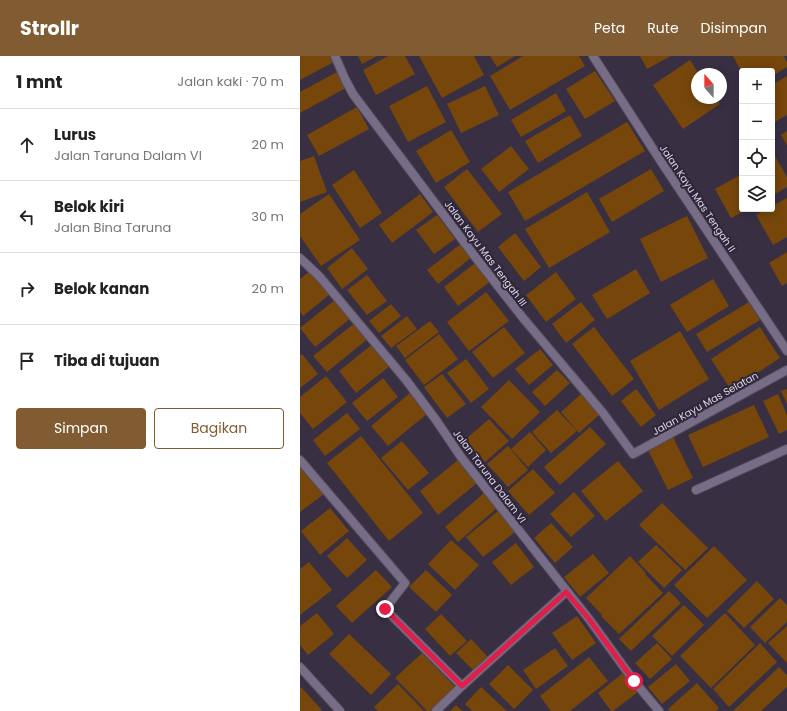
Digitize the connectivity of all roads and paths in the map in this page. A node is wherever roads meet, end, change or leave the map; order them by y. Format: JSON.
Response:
{"nodes":[{"id":1,"x":335,"y":56,"type":"edge"},
{"id":2,"x":593,"y":56,"type":"edge"},
{"id":3,"x":300,"y":258,"type":"edge"},
{"id":4,"x":787,"y":351,"type":"edge"},
{"id":5,"x":787,"y":370,"type":"edge"},
{"id":6,"x":787,"y":449,"type":"edge"},
{"id":7,"x":633,"y":454,"type":"joint"},
{"id":8,"x":300,"y":460,"type":"edge"},
{"id":9,"x":696,"y":490,"type":"dead end"},
{"id":10,"x":566,"y":592,"type":"junction"},
{"id":11,"x":300,"y":667,"type":"edge"},
{"id":12,"x":462,"y":686,"type":"junction"},
{"id":13,"x":340,"y":711,"type":"edge"},
{"id":14,"x":436,"y":711,"type":"edge"},
{"id":15,"x":659,"y":711,"type":"edge"}],
"edges":[{"from":1,"to":7,"type":"street","name":"Jalan Kayu Mas Tengah III"},
{"from":2,"to":4,"type":"street","name":"Jalan Kayu Mas Tengah II"},
{"from":3,"to":10,"type":"street","name":"Jalan Taruna Dalam VI"},
{"from":5,"to":7,"type":"street","name":"Jalan Kayu Mas Selatan"},
{"from":6,"to":9,"type":"street"},
{"from":8,"to":12,"type":"street"},
{"from":10,"to":12,"type":"street"},
{"from":10,"to":15,"type":"street","name":"Jalan Taruna Dalam VI"},
{"from":11,"to":13,"type":"street"},
{"from":12,"to":14,"type":"street"}]}
